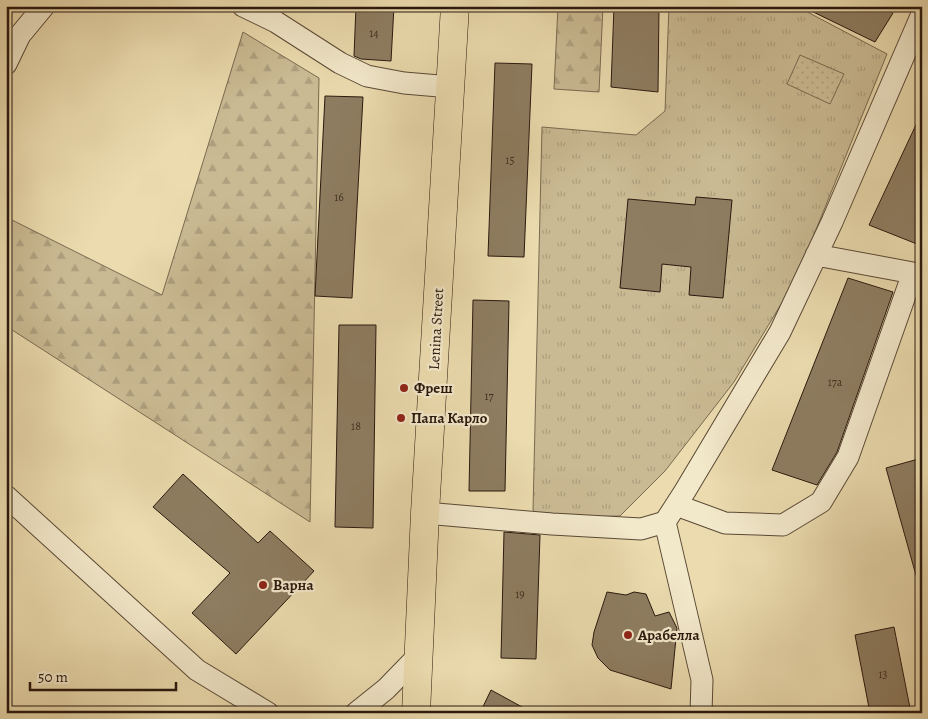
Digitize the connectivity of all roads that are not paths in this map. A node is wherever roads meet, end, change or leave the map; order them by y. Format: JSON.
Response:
{"nodes":[{"id":1,"x":44,"y":6,"type":"edge"},
{"id":2,"x":243,"y":6,"type":"edge"},
{"id":3,"x":455,"y":6,"type":"edge"},
{"id":4,"x":922,"y":14,"type":"edge"},
{"id":5,"x":6,"y":64,"type":"edge"},
{"id":6,"x":451,"y":87,"type":"junction"},
{"id":7,"x":816,"y":255,"type":"junction"},
{"id":8,"x":6,"y":496,"type":"edge"},
{"id":9,"x":425,"y":512,"type":"junction"},
{"id":10,"x":671,"y":513,"type":"junction"},
{"id":11,"x":418,"y":655,"type":"junction"},
{"id":12,"x":268,"y":713,"type":"edge"},
{"id":13,"x":356,"y":713,"type":"edge"},
{"id":14,"x":416,"y":713,"type":"edge"},
{"id":15,"x":701,"y":713,"type":"edge"}],
"edges":[{"from":1,"to":5,"type":"street"},
{"from":2,"to":6,"type":"street"},
{"from":3,"to":6,"type":"main road","name":"Lenina Street"},
{"from":4,"to":7,"type":"street"},
{"from":6,"to":9,"type":"main road","name":"Lenina Street"},
{"from":7,"to":10,"type":"street"},
{"from":7,"to":10,"type":"street"},
{"from":8,"to":12,"type":"street"},
{"from":9,"to":10,"type":"street"},
{"from":9,"to":11,"type":"main road","name":"Lenina Street"},
{"from":10,"to":15,"type":"street"},
{"from":11,"to":13,"type":"street"},
{"from":11,"to":14,"type":"main road","name":"Lenina Street"}]}
